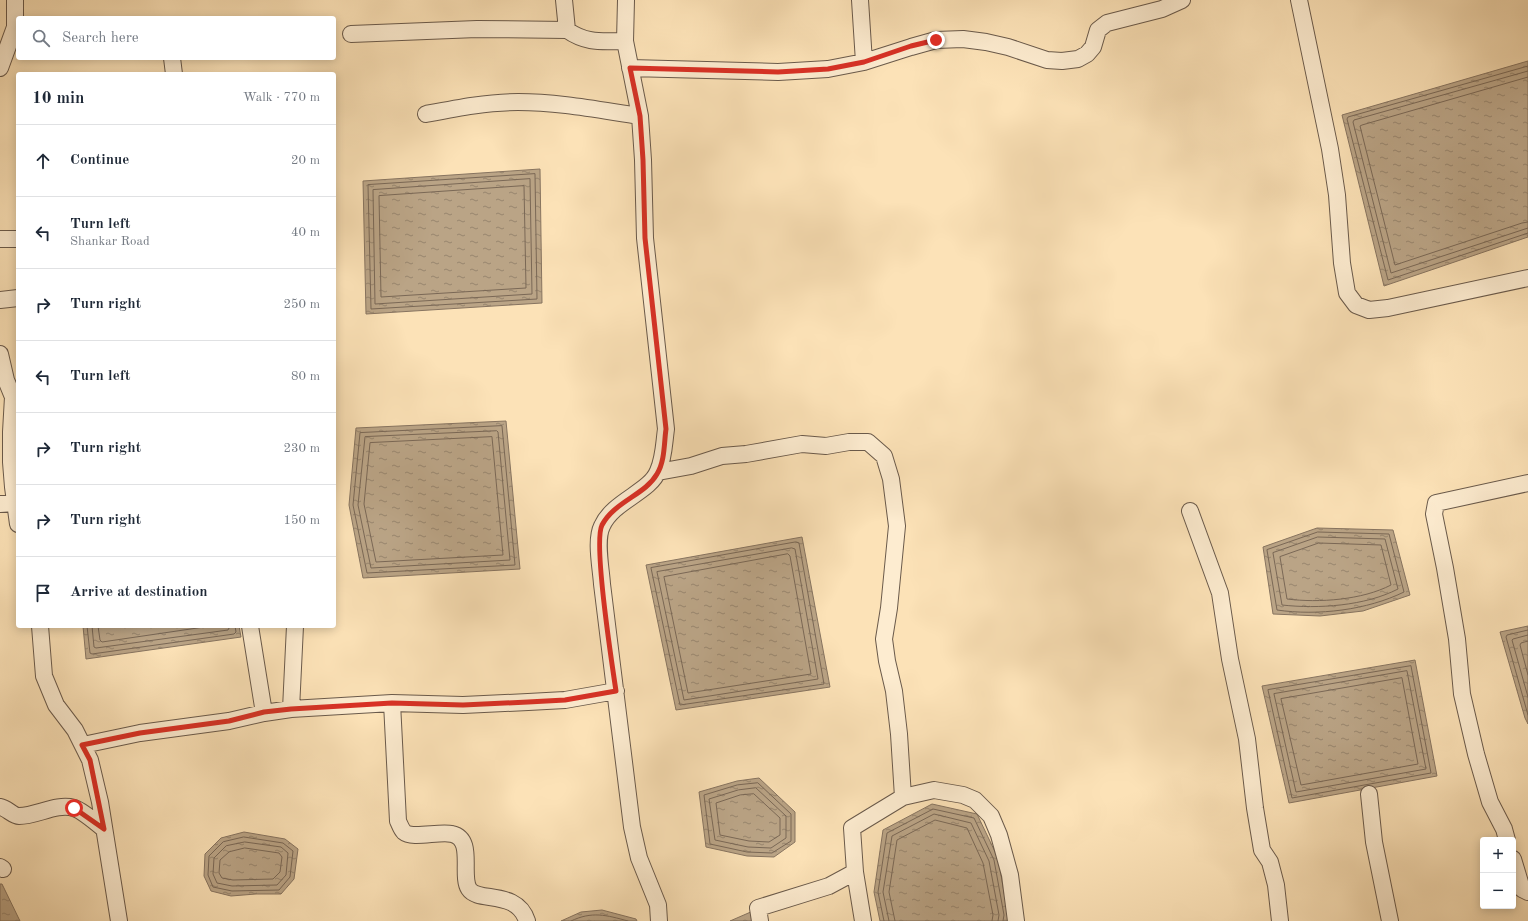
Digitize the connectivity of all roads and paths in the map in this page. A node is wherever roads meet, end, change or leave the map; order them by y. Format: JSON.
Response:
{"nodes":[{"id":1,"x":15,"y":0,"type":"edge"},
{"id":2,"x":564,"y":0,"type":"edge"},
{"id":3,"x":626,"y":0,"type":"edge"},
{"id":4,"x":860,"y":0,"type":"edge"},
{"id":5,"x":1182,"y":0,"type":"edge"},
{"id":6,"x":1299,"y":0,"type":"edge"},
{"id":7,"x":567,"y":30,"type":"junction"},
{"id":8,"x":351,"y":34,"type":"dead end"},
{"id":9,"x":625,"y":41,"type":"junction"},
{"id":10,"x":172,"y":60,"type":"edge"},
{"id":11,"x":864,"y":62,"type":"junction"},
{"id":12,"x":0,"y":68,"type":"edge"},
{"id":13,"x":630,"y":68,"type":"junction"},
{"id":14,"x":174,"y":72,"type":"edge"},
{"id":15,"x":426,"y":114,"type":"dead end"},
{"id":16,"x":640,"y":116,"type":"junction"},
{"id":17,"x":0,"y":239,"type":"edge"},
{"id":18,"x":16,"y":239,"type":"edge"},
{"id":19,"x":1528,"y":278,"type":"edge"},
{"id":20,"x":16,"y":298,"type":"edge"},
{"id":21,"x":0,"y":300,"type":"edge"},
{"id":22,"x":0,"y":354,"type":"edge"},
{"id":23,"x":0,"y":459,"type":"edge"},
{"id":24,"x":12,"y":472,"type":"junction"},
{"id":25,"x":658,"y":472,"type":"junction"},
{"id":26,"x":1528,"y":483,"type":"edge"},
{"id":27,"x":1190,"y":511,"type":"dead end"},
{"id":28,"x":13,"y":513,"type":"edge"},
{"id":29,"x":40,"y":628,"type":"edge"},
{"id":30,"x":250,"y":628,"type":"edge"},
{"id":31,"x":295,"y":628,"type":"edge"},
{"id":32,"x":616,"y":691,"type":"junction"},
{"id":33,"x":392,"y":703,"type":"junction"},
{"id":34,"x":291,"y":709,"type":"junction"},
{"id":35,"x":264,"y":712,"type":"junction"},
{"id":36,"x":82,"y":745,"type":"junction"},
{"id":37,"x":1369,"y":794,"type":"dead end"},
{"id":38,"x":903,"y":797,"type":"junction"},
{"id":39,"x":0,"y":807,"type":"edge"},
{"id":40,"x":104,"y":829,"type":"junction"},
{"id":41,"x":1507,"y":837,"type":"edge"},
{"id":42,"x":1516,"y":869,"type":"edge"},
{"id":43,"x":855,"y":872,"type":"junction"},
{"id":44,"x":1528,"y":892,"type":"edge"},
{"id":45,"x":119,"y":921,"type":"edge"},
{"id":46,"x":527,"y":921,"type":"edge"},
{"id":47,"x":659,"y":921,"type":"edge"},
{"id":48,"x":760,"y":921,"type":"edge"},
{"id":49,"x":863,"y":921,"type":"edge"},
{"id":50,"x":1016,"y":921,"type":"edge"},
{"id":51,"x":1280,"y":921,"type":"edge"},
{"id":52,"x":1390,"y":921,"type":"edge"}],
"edges":[{"from":1,"to":12,"type":"street"},
{"from":2,"to":7,"type":"street"},
{"from":3,"to":9,"type":"street"},
{"from":4,"to":11,"type":"street"},
{"from":5,"to":11,"type":"street"},
{"from":6,"to":19,"type":"street"},
{"from":7,"to":8,"type":"street"},
{"from":7,"to":9,"type":"street"},
{"from":9,"to":13,"type":"street"},
{"from":10,"to":14,"type":"street"},
{"from":11,"to":13,"type":"street"},
{"from":13,"to":16,"type":"street"},
{"from":15,"to":16,"type":"street"},
{"from":16,"to":25,"type":"street"},
{"from":17,"to":18,"type":"street"},
{"from":20,"to":21,"type":"street"},
{"from":22,"to":24,"type":"street"},
{"from":23,"to":24,"type":"street"},
{"from":24,"to":28,"type":"street"},
{"from":25,"to":32,"type":"street"},
{"from":25,"to":38,"type":"street"},
{"from":26,"to":41,"type":"street"},
{"from":27,"to":51,"type":"street"},
{"from":29,"to":36,"type":"street"},
{"from":30,"to":35,"type":"street"},
{"from":31,"to":34,"type":"street"},
{"from":32,"to":33,"type":"street"},
{"from":32,"to":47,"type":"street"},
{"from":33,"to":34,"type":"street"},
{"from":33,"to":46,"type":"street"},
{"from":34,"to":35,"type":"street"},
{"from":35,"to":36,"type":"street"},
{"from":36,"to":40,"type":"street"},
{"from":37,"to":52,"type":"street"},
{"from":38,"to":43,"type":"street"},
{"from":38,"to":50,"type":"street"},
{"from":39,"to":40,"type":"street"},
{"from":40,"to":45,"type":"street"},
{"from":42,"to":44,"type":"street"},
{"from":43,"to":48,"type":"street"},
{"from":43,"to":49,"type":"street"}]}
